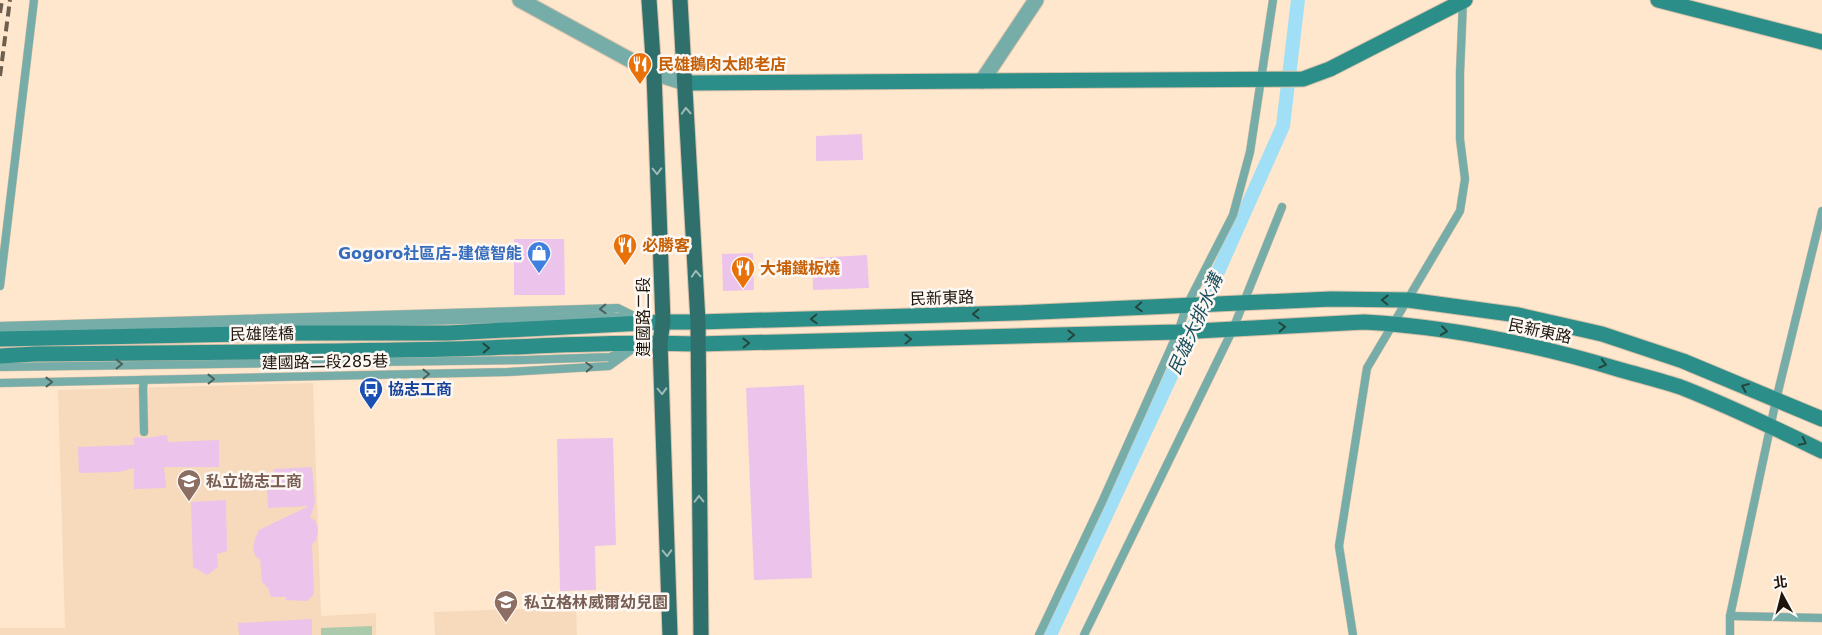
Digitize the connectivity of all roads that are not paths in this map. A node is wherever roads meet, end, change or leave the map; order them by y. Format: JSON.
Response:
{"nodes":[{"id":1,"x":34,"y":0,"type":"edge"},
{"id":2,"x":520,"y":0,"type":"edge"},
{"id":3,"x":649,"y":0,"type":"edge"},
{"id":4,"x":680,"y":0,"type":"edge"},
{"id":5,"x":1036,"y":0,"type":"edge"},
{"id":6,"x":1273,"y":0,"type":"edge"},
{"id":7,"x":1658,"y":0,"type":"edge"},
{"id":8,"x":1464,"y":1,"type":"edge"},
{"id":9,"x":1822,"y":42,"type":"edge"},
{"id":10,"x":654,"y":74,"type":"junction"},
{"id":11,"x":1261,"y":79,"type":"junction"},
{"id":12,"x":982,"y":81,"type":"junction"},
{"id":13,"x":685,"y":83,"type":"junction"},
{"id":14,"x":1282,"y":207,"type":"dead end"},
{"id":15,"x":1822,"y":211,"type":"edge"},
{"id":16,"x":0,"y":286,"type":"edge"},
{"id":17,"x":1408,"y":300,"type":"junction"},
{"id":18,"x":1244,"y":303,"type":"junction"},
{"id":19,"x":1187,"y":305,"type":"junction"},
{"id":20,"x":656,"y":322,"type":"junction"},
{"id":21,"x":698,"y":322,"type":"junction"},
{"id":22,"x":523,"y":324,"type":"junction"},
{"id":23,"x":1392,"y":324,"type":"junction"},
{"id":24,"x":0,"y":326,"type":"edge"},
{"id":25,"x":1234,"y":329,"type":"junction"},
{"id":26,"x":0,"y":332,"type":"edge"},
{"id":27,"x":1178,"y":332,"type":"junction"},
{"id":28,"x":0,"y":339,"type":"edge"},
{"id":29,"x":643,"y":342,"type":"junction"},
{"id":30,"x":660,"y":342,"type":"junction"},
{"id":31,"x":697,"y":344,"type":"junction"},
{"id":32,"x":524,"y":354,"type":"junction"},
{"id":33,"x":0,"y":356,"type":"edge"},
{"id":34,"x":0,"y":367,"type":"edge"},
{"id":35,"x":144,"y":380,"type":"junction"},
{"id":36,"x":0,"y":383,"type":"edge"},
{"id":37,"x":1776,"y":400,"type":"junction"},
{"id":38,"x":1822,"y":419,"type":"edge"},
{"id":39,"x":1771,"y":426,"type":"junction"},
{"id":40,"x":144,"y":432,"type":"dead end"},
{"id":41,"x":1822,"y":451,"type":"edge"},
{"id":42,"x":1730,"y":616,"type":"junction"},
{"id":43,"x":1822,"y":618,"type":"edge"},
{"id":44,"x":670,"y":635,"type":"edge"},
{"id":45,"x":701,"y":635,"type":"edge"},
{"id":46,"x":1039,"y":635,"type":"edge"},
{"id":47,"x":1084,"y":635,"type":"edge"},
{"id":48,"x":1353,"y":635,"type":"edge"},
{"id":49,"x":1730,"y":635,"type":"edge"}],
"edges":[{"from":1,"to":16,"type":"lane"},
{"from":2,"to":10,"type":"street"},
{"from":3,"to":10,"type":"main road","name":"建國路二段"},
{"from":4,"to":13,"type":"main road"},
{"from":5,"to":12,"type":"street"},
{"from":6,"to":11,"type":"lane"},
{"from":7,"to":9,"type":"main road"},
{"from":8,"to":11,"type":"main road"},
{"from":8,"to":17,"type":"lane"},
{"from":10,"to":13,"type":"street"},
{"from":10,"to":20,"type":"main road","name":"建國路二段","one_way":true},
{"from":11,"to":12,"type":"main road"},
{"from":11,"to":19,"type":"lane"},
{"from":12,"to":13,"type":"main road"},
{"from":21,"to":13,"type":"main road","one_way":true},
{"from":14,"to":18,"type":"lane"},
{"from":15,"to":37,"type":"lane"},
{"from":17,"to":18,"type":"main road","name":"民新東路","one_way":true},
{"from":17,"to":23,"type":"lane"},
{"from":37,"to":17,"type":"main road","name":"民新東路","one_way":true},
{"from":18,"to":19,"type":"main road","name":"民新東路"},
{"from":18,"to":25,"type":"lane"},
{"from":19,"to":21,"type":"main road","name":"民新東路","one_way":true},
{"from":19,"to":27,"type":"lane"},
{"from":20,"to":21,"type":"main road","name":"民新東路"},
{"from":20,"to":22,"type":"main road","name":"民新東路"},
{"from":20,"to":24,"type":"lane","one_way":true},
{"from":20,"to":30,"type":"main road","name":"建國路二段"},
{"from":21,"to":31,"type":"main road"},
{"from":22,"to":26,"type":"lane","name":"民雄陸橋"},
{"from":22,"to":28,"type":"main road","name":"民雄陸橋"},
{"from":25,"to":23,"type":"main road","name":"民新東路","one_way":true},
{"from":23,"to":39,"type":"main road","name":"民新東路","one_way":true},
{"from":23,"to":48,"type":"lane"},
{"from":25,"to":27,"type":"main road","name":"民新東路"},
{"from":25,"to":47,"type":"lane"},
{"from":31,"to":27,"type":"main road","one_way":true},
{"from":27,"to":46,"type":"lane"},
{"from":29,"to":30,"type":"main road"},
{"from":29,"to":32,"type":"main road"},
{"from":35,"to":29,"type":"lane","name":"建國路二段285巷","one_way":true},
{"from":30,"to":31,"type":"main road"},
{"from":30,"to":44,"type":"main road","name":"建國路二段","one_way":true},
{"from":45,"to":31,"type":"main road","one_way":true},
{"from":33,"to":32,"type":"main road","name":"民雄陸橋","one_way":true},
{"from":34,"to":32,"type":"lane","name":"民雄陸橋","one_way":true},
{"from":36,"to":35,"type":"lane","name":"建國路二段285巷","one_way":true},
{"from":35,"to":40,"type":"lane"},
{"from":37,"to":38,"type":"main road","name":"民新東路"},
{"from":37,"to":39,"type":"lane"},
{"from":39,"to":41,"type":"main road","name":"民新東路","one_way":true},
{"from":39,"to":42,"type":"lane"},
{"from":42,"to":43,"type":"lane"},
{"from":42,"to":49,"type":"lane"}]}
